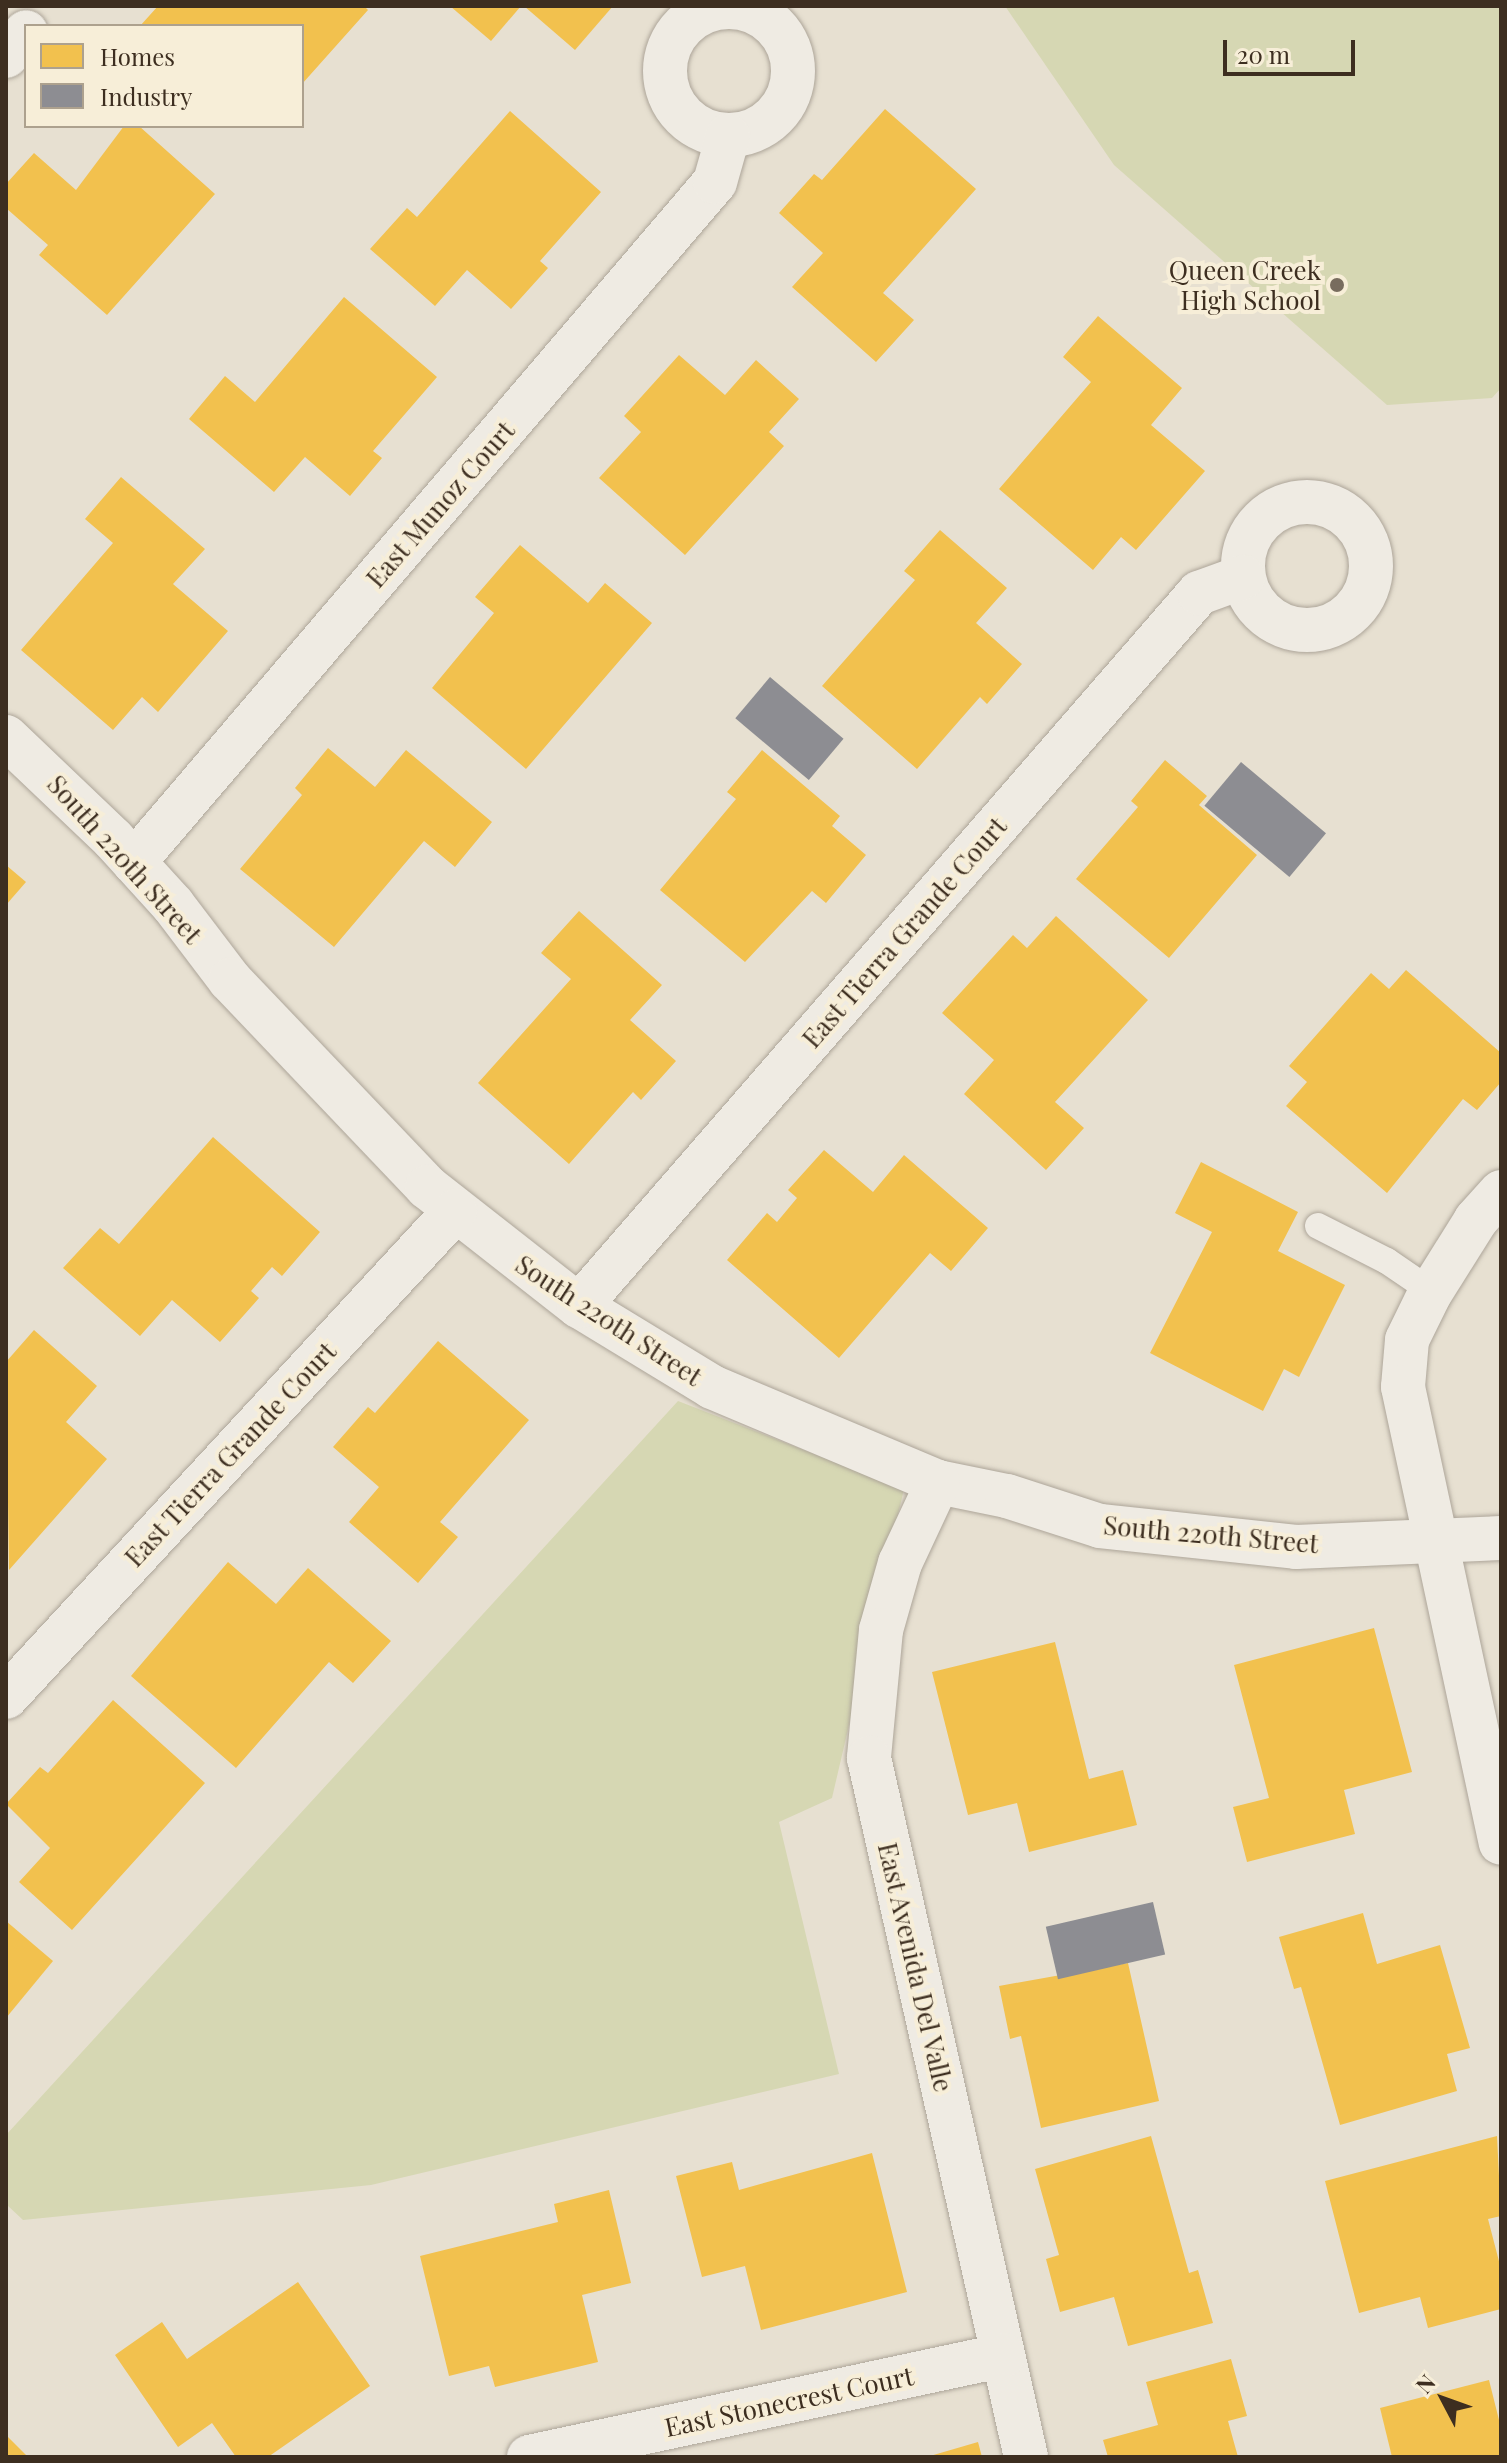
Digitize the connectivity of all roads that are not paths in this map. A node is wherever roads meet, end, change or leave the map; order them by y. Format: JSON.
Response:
{"nodes":[{"id":1,"x":49,"y":6,"type":"edge"},
{"id":2,"x":34,"y":24,"type":"edge"},
{"id":3,"x":24,"y":34,"type":"edge"},
{"id":4,"x":6,"y":56,"type":"edge"},
{"id":5,"x":728,"y":136,"type":"dead end"},
{"id":6,"x":1243,"y":577,"type":"dead end"},
{"id":7,"x":6,"y":737,"type":"edge"},
{"id":8,"x":134,"y":862,"type":"junction"},
{"id":9,"x":1501,"y":1192,"type":"edge"},
{"id":10,"x":455,"y":1211,"type":"junction"},
{"id":11,"x":1318,"y":1226,"type":"dead end"},
{"id":12,"x":1431,"y":1291,"type":"junction"},
{"id":13,"x":579,"y":1306,"type":"junction"},
{"id":14,"x":938,"y":1482,"type":"junction"},
{"id":15,"x":1501,"y":1538,"type":"edge"},
{"id":16,"x":1434,"y":1542,"type":"junction"},
{"id":17,"x":6,"y":1697,"type":"edge"},
{"id":18,"x":1501,"y":1843,"type":"edge"},
{"id":19,"x":1003,"y":2355,"type":"junction"},
{"id":20,"x":529,"y":2457,"type":"edge"},
{"id":21,"x":1026,"y":2457,"type":"edge"}],
"edges":[{"from":1,"to":2,"type":"street"},
{"from":3,"to":4,"type":"street"},
{"from":5,"to":8,"type":"street","name":"East Munoz Court"},
{"from":6,"to":13,"type":"street","name":"East Tierra Grande Court"},
{"from":7,"to":8,"type":"street","name":"South 220th Street"},
{"from":8,"to":10,"type":"street","name":"South 220th Street"},
{"from":9,"to":12,"type":"street"},
{"from":10,"to":13,"type":"street","name":"South 220th Street"},
{"from":10,"to":17,"type":"street","name":"East Tierra Grande Court"},
{"from":11,"to":12,"type":"lane"},
{"from":12,"to":16,"type":"street"},
{"from":13,"to":14,"type":"street","name":"South 220th Street"},
{"from":14,"to":16,"type":"street","name":"South 220th Street"},
{"from":14,"to":19,"type":"street","name":"East Avenida Del Valle"},
{"from":15,"to":16,"type":"street","name":"South 220th Street"},
{"from":16,"to":18,"type":"street"},
{"from":19,"to":20,"type":"street","name":"East Stonecrest Court"},
{"from":19,"to":21,"type":"street","name":"East Avenida Del Valle"}]}
